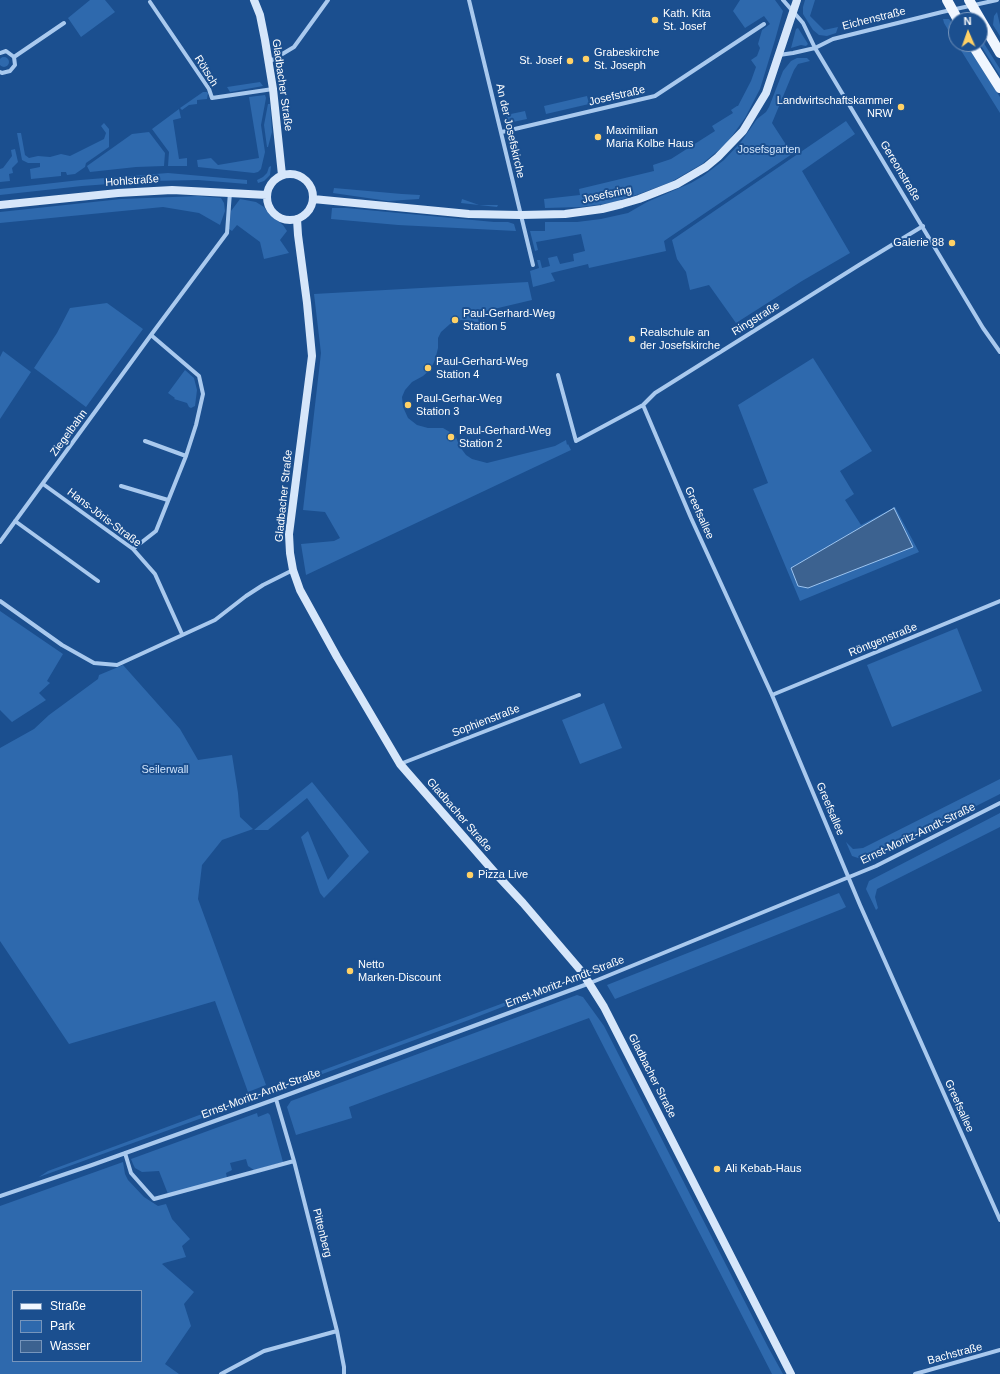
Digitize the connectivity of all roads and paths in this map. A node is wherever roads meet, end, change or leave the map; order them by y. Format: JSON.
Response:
{"nodes":[{"id":1,"x":254,"y":0,"type":"edge"},
{"id":2,"x":328,"y":0,"type":"edge"},
{"id":3,"x":470,"y":0,"type":"edge"},
{"id":4,"x":782,"y":0,"type":"edge"},
{"id":5,"x":797,"y":0,"type":"edge"},
{"id":6,"x":947,"y":0,"type":"edge"},
{"id":7,"x":997,"y":0,"type":"edge"},
{"id":8,"x":150,"y":2,"type":"dead end"},
{"id":9,"x":970,"y":2,"type":"edge"},
{"id":10,"x":952,"y":10,"type":"junction"},
{"id":11,"x":793,"y":11,"type":"junction"},
{"id":12,"x":64,"y":23,"type":"dead end"},
{"id":13,"x":764,"y":24,"type":"dead end"},
{"id":14,"x":815,"y":48,"type":"junction"},
{"id":15,"x":977,"y":52,"type":"edge"},
{"id":16,"x":0,"y":53,"type":"edge"},
{"id":17,"x":1000,"y":54,"type":"edge"},
{"id":18,"x":779,"y":55,"type":"junction"},
{"id":19,"x":14,"y":57,"type":"junction"},
{"id":20,"x":269,"y":62,"type":"junction"},
{"id":21,"x":0,"y":72,"type":"edge"},
{"id":22,"x":1000,"y":88,"type":"edge"},
{"id":23,"x":273,"y":89,"type":"junction"},
{"id":24,"x":502,"y":132,"type":"junction"},
{"id":25,"x":282,"y":175,"type":"junction"},
{"id":26,"x":230,"y":192,"type":"junction"},
{"id":27,"x":267,"y":195,"type":"junction"},
{"id":28,"x":313,"y":199,"type":"junction"},
{"id":29,"x":0,"y":205,"type":"edge"},
{"id":30,"x":521,"y":215,"type":"junction"},
{"id":31,"x":297,"y":219,"type":"junction"},
{"id":32,"x":923,"y":226,"type":"junction"},
{"id":33,"x":533,"y":265,"type":"dead end"},
{"id":34,"x":151,"y":335,"type":"junction"},
{"id":35,"x":1000,"y":352,"type":"edge"},
{"id":36,"x":558,"y":375,"type":"dead end"},
{"id":37,"x":643,"y":406,"type":"junction"},
{"id":38,"x":145,"y":440,"type":"dead end"},
{"id":39,"x":186,"y":456,"type":"junction"},
{"id":40,"x":43,"y":484,"type":"junction"},
{"id":41,"x":121,"y":486,"type":"dead end"},
{"id":42,"x":168,"y":500,"type":"junction"},
{"id":43,"x":15,"y":522,"type":"junction"},
{"id":44,"x":0,"y":542,"type":"edge"},
{"id":45,"x":133,"y":549,"type":"junction"},
{"id":46,"x":293,"y":570,"type":"junction"},
{"id":47,"x":98,"y":581,"type":"dead end"},
{"id":48,"x":0,"y":601,"type":"edge"},
{"id":49,"x":1000,"y":601,"type":"edge"},
{"id":50,"x":182,"y":634,"type":"junction"},
{"id":51,"x":772,"y":695,"type":"junction"},
{"id":52,"x":579,"y":696,"type":"dead end"},
{"id":53,"x":400,"y":764,"type":"junction"},
{"id":54,"x":1000,"y":803,"type":"edge"},
{"id":55,"x":848,"y":876,"type":"junction"},
{"id":56,"x":590,"y":983,"type":"junction"},
{"id":57,"x":276,"y":1099,"type":"junction"},
{"id":58,"x":125,"y":1153,"type":"junction"},
{"id":59,"x":294,"y":1161,"type":"junction"},
{"id":60,"x":0,"y":1196,"type":"edge"},
{"id":61,"x":1000,"y":1220,"type":"edge"},
{"id":62,"x":337,"y":1331,"type":"junction"},
{"id":63,"x":1000,"y":1350,"type":"edge"},
{"id":64,"x":221,"y":1374,"type":"edge"},
{"id":65,"x":344,"y":1374,"type":"edge"},
{"id":66,"x":791,"y":1374,"type":"edge"},
{"id":67,"x":915,"y":1374,"type":"edge"}],
"edges":[{"from":1,"to":20,"type":"main road","name":"Gladbacher Straße"},
{"from":2,"to":20,"type":"street"},
{"from":3,"to":24,"type":"street","name":"An der Josefskirche"},
{"from":4,"to":11,"type":"street","name":"Gereonstraße"},
{"from":5,"to":11,"type":"main road","name":"Josefsring"},
{"from":6,"to":10,"type":"main road"},
{"from":7,"to":9,"type":"street","name":"Eichenstraße"},
{"from":8,"to":23,"type":"street","name":"Rötsch"},
{"from":9,"to":10,"type":"street","name":"Eichenstraße"},
{"from":9,"to":17,"type":"main road"},
{"from":10,"to":14,"type":"street","name":"Eichenstraße"},
{"from":11,"to":14,"type":"street","name":"Gereonstraße"},
{"from":11,"to":18,"type":"main road","name":"Josefsring"},
{"from":12,"to":19,"type":"street"},
{"from":13,"to":24,"type":"street","name":"Josefstraße"},
{"from":14,"to":18,"type":"street","name":"Eichenstraße"},
{"from":14,"to":32,"type":"street","name":"Gereonstraße"},
{"from":15,"to":22,"type":"main road"},
{"from":16,"to":19,"type":"street"},
{"from":18,"to":30,"type":"main road","name":"Josefsring"},
{"from":19,"to":21,"type":"street"},
{"from":20,"to":23,"type":"main road","name":"Gladbacher Straße"},
{"from":23,"to":25,"type":"main road","name":"Gladbacher Straße"},
{"from":24,"to":30,"type":"street","name":"An der Josefskirche"},
{"from":25,"to":27,"type":"main road"},
{"from":25,"to":28,"type":"main road"},
{"from":26,"to":27,"type":"main road","name":"Hohlstraße"},
{"from":26,"to":29,"type":"main road","name":"Hohlstraße"},
{"from":26,"to":34,"type":"street","name":"Ziegelbahn"},
{"from":27,"to":31,"type":"main road"},
{"from":28,"to":30,"type":"main road","name":"Josefsring"},
{"from":28,"to":31,"type":"main road"},
{"from":30,"to":33,"type":"street","name":"An der Josefskirche"},
{"from":31,"to":46,"type":"main road","name":"Gladbacher Straße"},
{"from":32,"to":35,"type":"street","name":"Gereonstraße"},
{"from":32,"to":37,"type":"street","name":"Ringstraße"},
{"from":34,"to":39,"type":"street"},
{"from":34,"to":40,"type":"street","name":"Ziegelbahn"},
{"from":36,"to":37,"type":"street","name":"Ringstraße"},
{"from":37,"to":51,"type":"street","name":"Greefsallee"},
{"from":38,"to":39,"type":"street"},
{"from":39,"to":42,"type":"street"},
{"from":40,"to":43,"type":"street","name":"Ziegelbahn"},
{"from":40,"to":45,"type":"street","name":"Hans-Jöris-Straße"},
{"from":41,"to":42,"type":"street"},
{"from":42,"to":45,"type":"street"},
{"from":43,"to":44,"type":"street","name":"Ziegelbahn"},
{"from":43,"to":47,"type":"street"},
{"from":45,"to":50,"type":"street","name":"Hans-Jöris-Straße"},
{"from":46,"to":50,"type":"street"},
{"from":46,"to":53,"type":"main road","name":"Gladbacher Straße"},
{"from":48,"to":50,"type":"street"},
{"from":49,"to":51,"type":"street","name":"Röntgenstraße"},
{"from":51,"to":55,"type":"street","name":"Greefsallee"},
{"from":52,"to":53,"type":"street","name":"Sophienstraße"},
{"from":53,"to":56,"type":"main road","name":"Gladbacher Straße"},
{"from":54,"to":55,"type":"street","name":"Ernst-Moritz-Arndt-Straße"},
{"from":55,"to":56,"type":"street","name":"Ernst-Moritz-Arndt-Straße"},
{"from":55,"to":61,"type":"street","name":"Greefsallee"},
{"from":56,"to":57,"type":"street","name":"Ernst-Moritz-Arndt-Straße"},
{"from":56,"to":66,"type":"main road","name":"Gladbacher Straße"},
{"from":57,"to":58,"type":"street","name":"Ernst-Moritz-Arndt-Straße"},
{"from":57,"to":59,"type":"street","name":"Pittenberg"},
{"from":58,"to":59,"type":"street"},
{"from":58,"to":60,"type":"street","name":"Ernst-Moritz-Arndt-Straße"},
{"from":59,"to":62,"type":"street","name":"Pittenberg"},
{"from":62,"to":64,"type":"street"},
{"from":62,"to":65,"type":"street","name":"Pittenberg"},
{"from":63,"to":67,"type":"street","name":"Bachstraße"}]}
